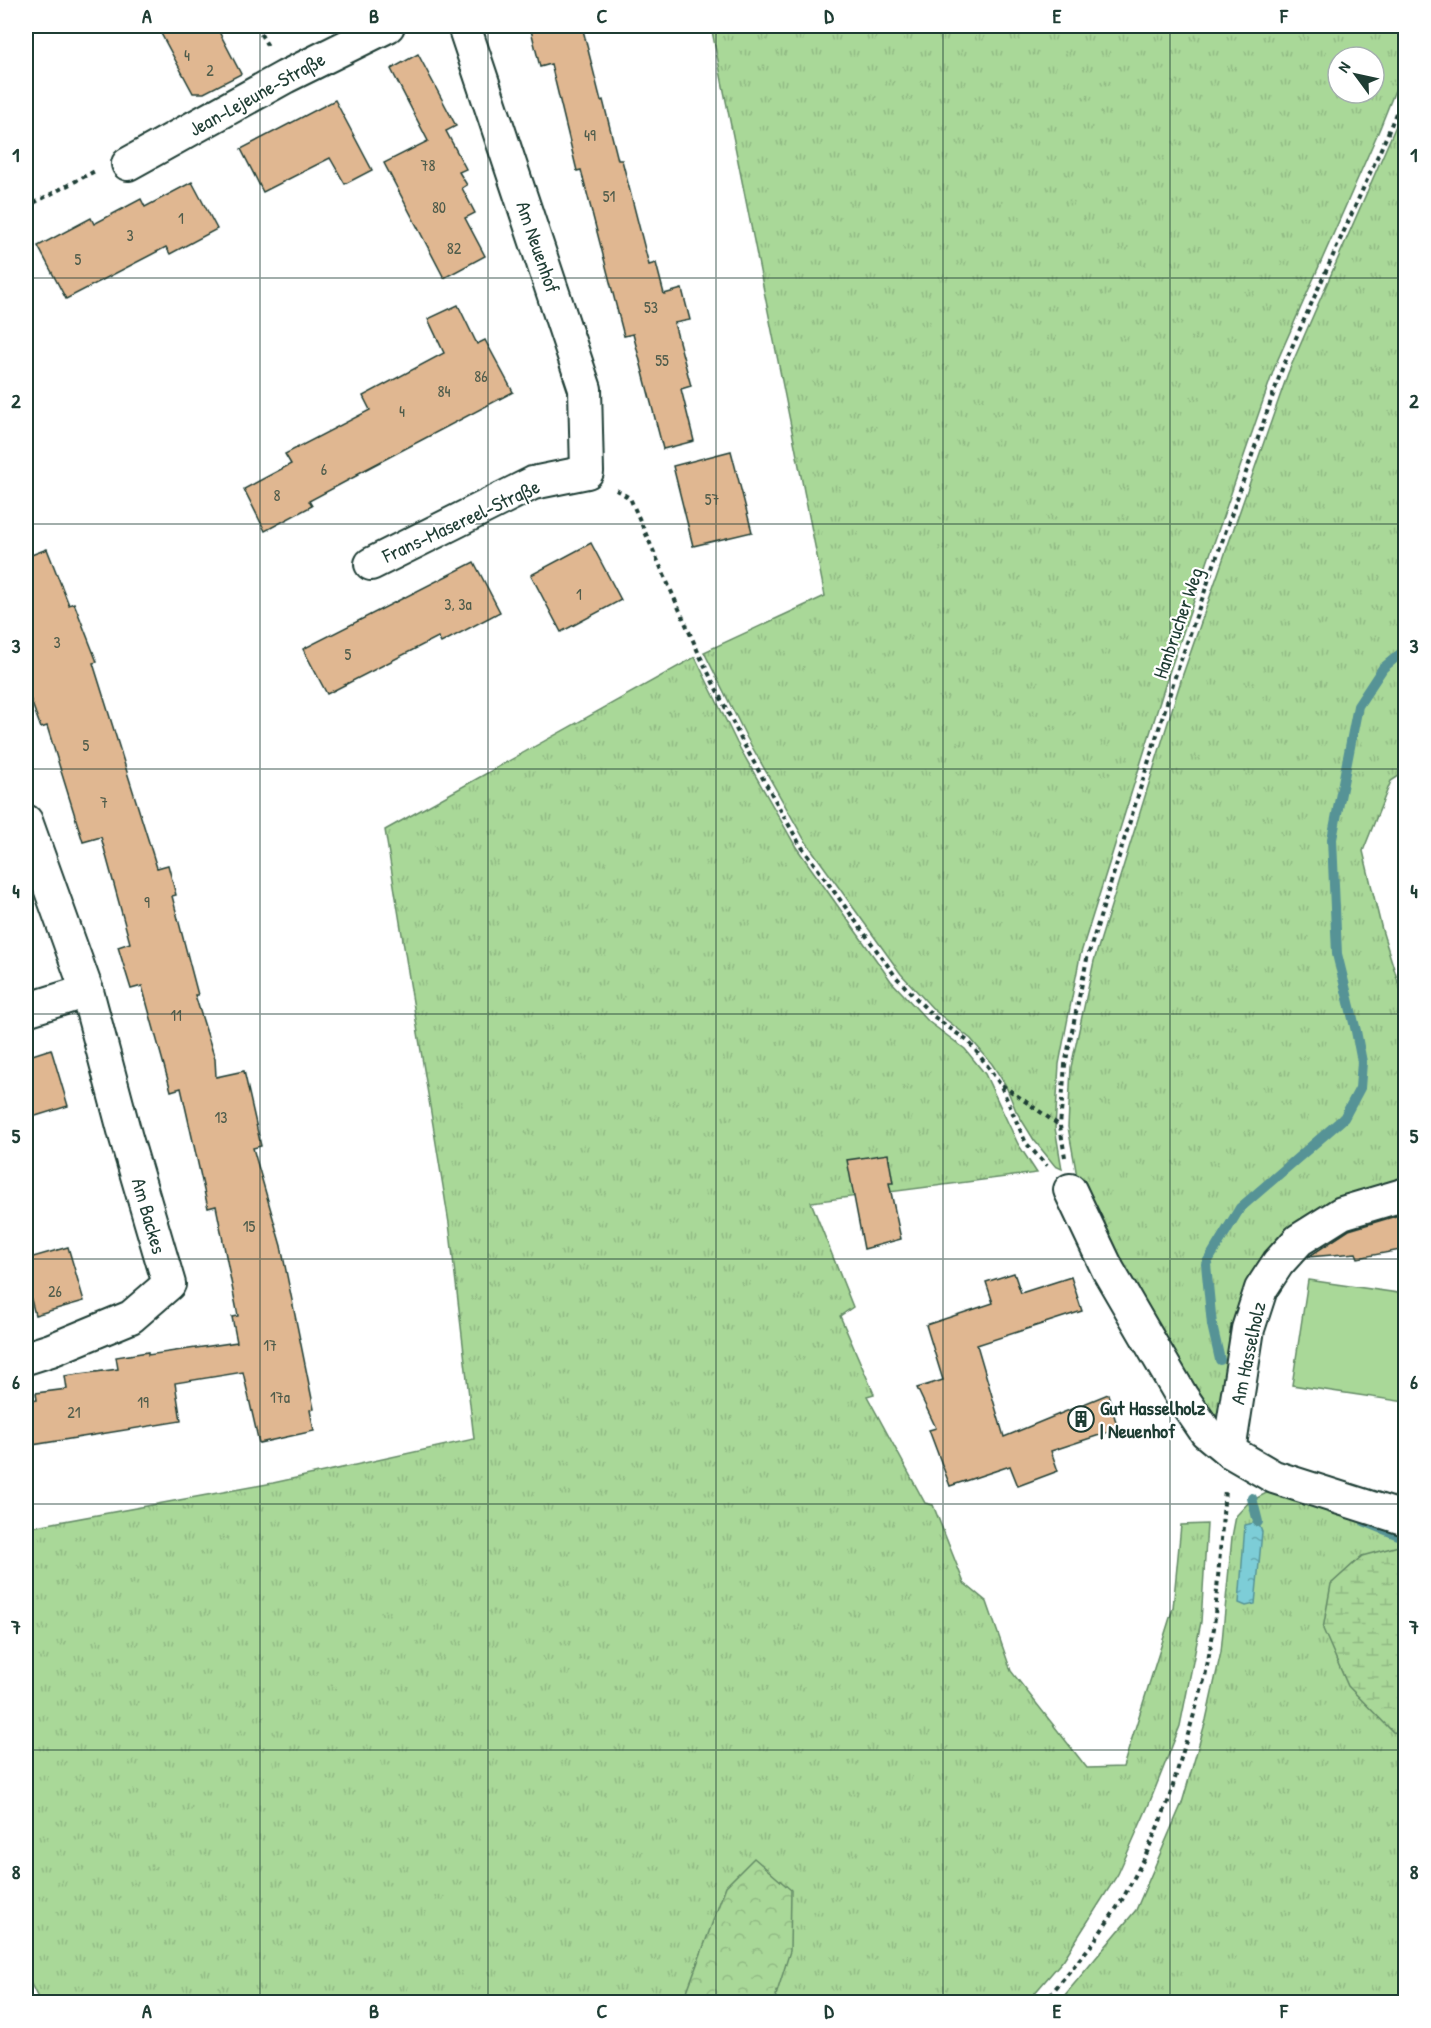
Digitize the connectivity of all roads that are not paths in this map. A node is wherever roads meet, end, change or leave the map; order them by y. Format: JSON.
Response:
{"nodes":[{"id":1,"x":388,"y":26,"type":"edge"},
{"id":2,"x":464,"y":26,"type":"edge"},
{"id":3,"x":128,"y":164,"type":"dead end"},
{"id":4,"x":587,"y":472,"type":"joint"},
{"id":5,"x":371,"y":564,"type":"dead end"},
{"id":6,"x":26,"y":821,"type":"edge"},
{"id":7,"x":87,"y":991,"type":"junction"},
{"id":8,"x":26,"y":1010,"type":"edge"},
{"id":9,"x":1070,"y":1190,"type":"road end"},
{"id":10,"x":1406,"y":1194,"type":"edge"},
{"id":11,"x":26,"y":1358,"type":"edge"},
{"id":12,"x":1229,"y":1451,"type":"junction"},
{"id":13,"x":1406,"y":1519,"type":"edge"}],
"edges":[{"from":1,"to":3,"type":"street","name":"Jean-Lejeune-Straße"},
{"from":2,"to":4,"type":"street","name":"Am Neuenhof"},
{"from":4,"to":5,"type":"street","name":"Frans-Masereel-Straße"},
{"from":6,"to":7,"type":"street","name":"Am Backes"},
{"from":7,"to":8,"type":"street"},
{"from":7,"to":11,"type":"street","name":"Am Backes"},
{"from":9,"to":12,"type":"street"},
{"from":10,"to":12,"type":"street","name":"Am Hasselholz"},
{"from":12,"to":13,"type":"street"}]}
